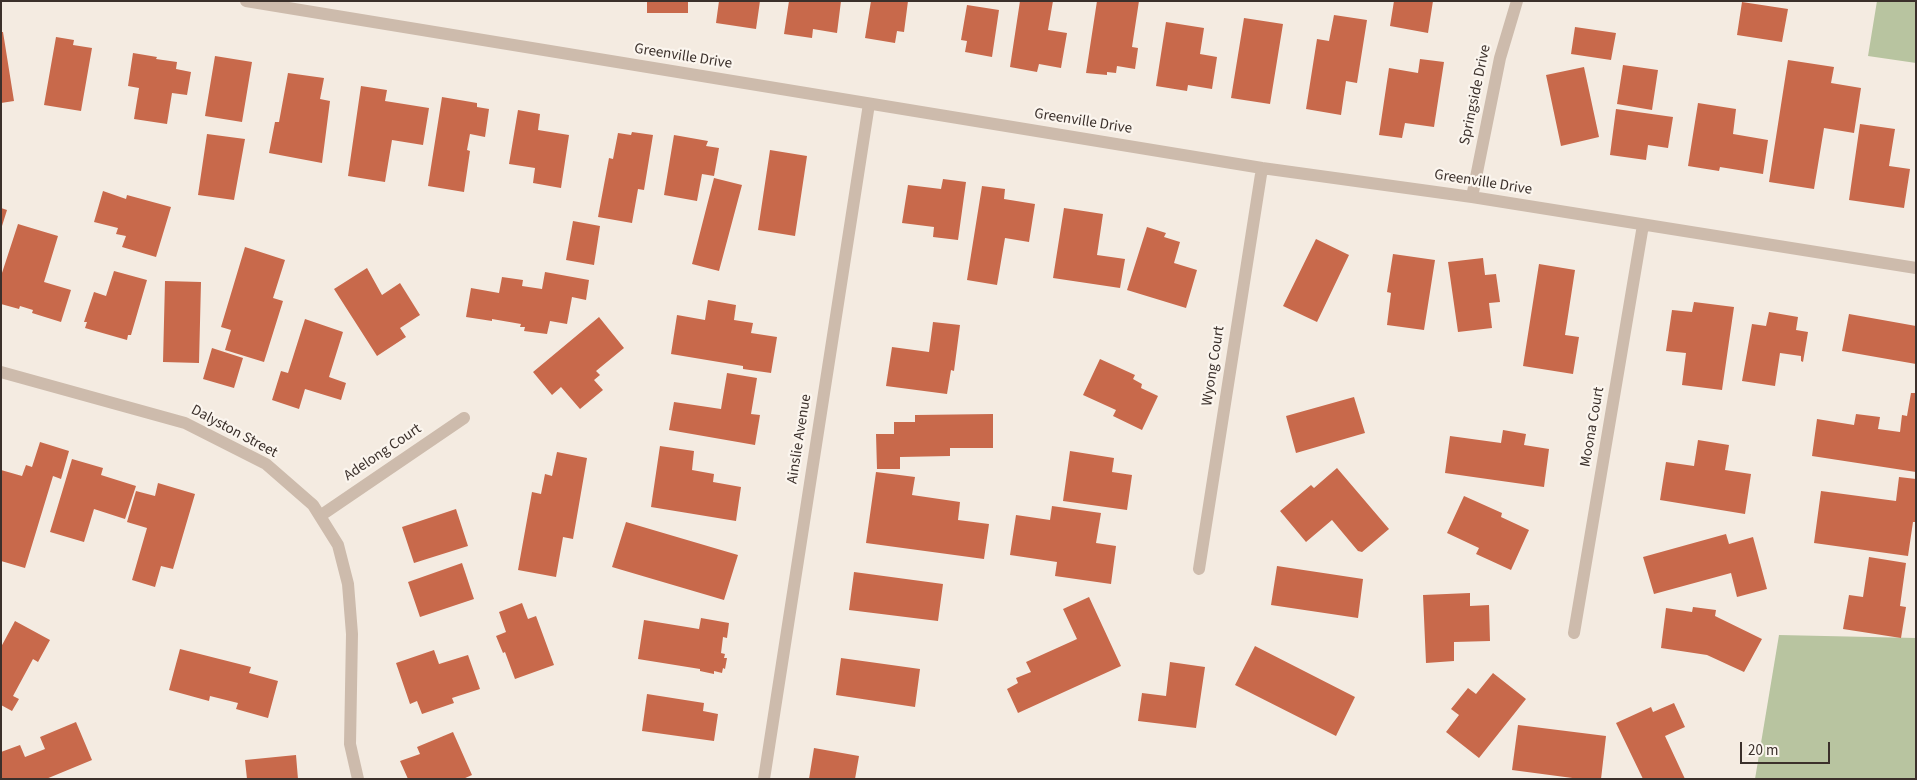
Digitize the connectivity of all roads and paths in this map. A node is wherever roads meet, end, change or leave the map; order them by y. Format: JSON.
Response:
{"nodes":[{"id":1,"x":246,"y":1,"type":"edge"},
{"id":2,"x":1518,"y":1,"type":"edge"},
{"id":3,"x":869,"y":104,"type":"junction"},
{"id":4,"x":1262,"y":168,"type":"junction"},
{"id":5,"x":1472,"y":197,"type":"junction"},
{"id":6,"x":1643,"y":225,"type":"junction"},
{"id":7,"x":1916,"y":268,"type":"edge"},
{"id":8,"x":1,"y":372,"type":"edge"},
{"id":9,"x":464,"y":418,"type":"dead end"},
{"id":10,"x":320,"y":516,"type":"junction"},
{"id":11,"x":1199,"y":569,"type":"dead end"},
{"id":12,"x":1574,"y":633,"type":"dead end"},
{"id":13,"x":358,"y":779,"type":"edge"},
{"id":14,"x":764,"y":779,"type":"edge"}],
"edges":[{"from":1,"to":3,"type":"street","name":"Greenville Drive"},
{"from":2,"to":5,"type":"street","name":"Springside Drive"},
{"from":3,"to":4,"type":"street","name":"Greenville Drive"},
{"from":3,"to":14,"type":"street","name":"Ainslie Avenue"},
{"from":4,"to":5,"type":"street","name":"Greenville Drive"},
{"from":4,"to":11,"type":"street","name":"Wyong Court"},
{"from":5,"to":6,"type":"street","name":"Greenville Drive"},
{"from":6,"to":7,"type":"street","name":"Greenville Drive"},
{"from":6,"to":12,"type":"street","name":"Moona Court"},
{"from":8,"to":10,"type":"street","name":"Dalyston Street"},
{"from":9,"to":10,"type":"street","name":"Adelong Court"},
{"from":10,"to":13,"type":"street","name":"Dalyston Street"}]}
